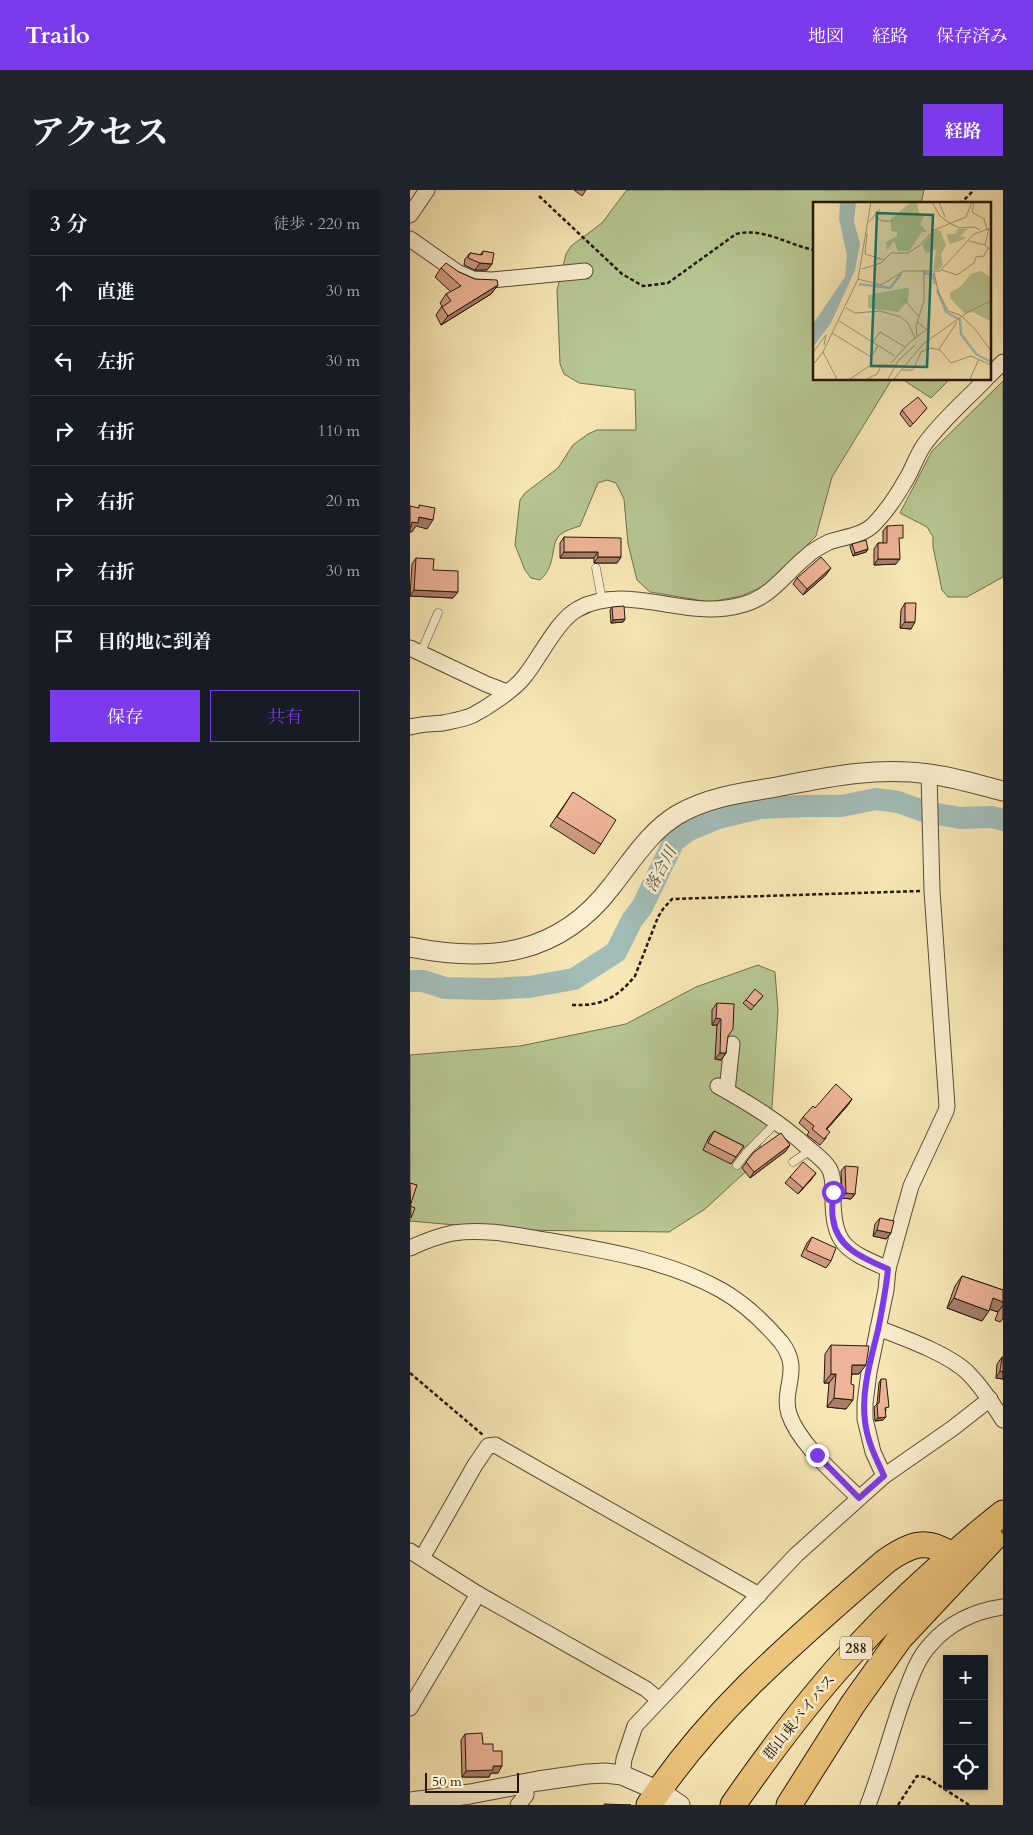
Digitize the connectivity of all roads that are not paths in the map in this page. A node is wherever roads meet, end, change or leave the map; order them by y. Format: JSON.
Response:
{"nodes":[{"id":1,"x":426,"y":190,"type":"edge"},
{"id":2,"x":410,"y":215,"type":"edge"},
{"id":3,"x":410,"y":239,"type":"edge"},
{"id":4,"x":585,"y":272,"type":"dead end"},
{"id":5,"x":1003,"y":362,"type":"edge"},
{"id":6,"x":990,"y":375,"type":"edge"},
{"id":7,"x":985,"y":380,"type":"edge"},
{"id":8,"x":596,"y":568,"type":"dead end"},
{"id":9,"x":602,"y":600,"type":"junction"},
{"id":10,"x":438,"y":613,"type":"dead end"},
{"id":11,"x":416,"y":650,"type":"edge"},
{"id":12,"x":507,"y":692,"type":"junction"},
{"id":13,"x":410,"y":727,"type":"edge"},
{"id":14,"x":929,"y":774,"type":"junction"},
{"id":15,"x":1003,"y":791,"type":"edge"},
{"id":16,"x":410,"y":948,"type":"edge"},
{"id":17,"x":732,"y":1044,"type":"dead end"},
{"id":18,"x":777,"y":1122,"type":"junction"},
{"id":19,"x":810,"y":1150,"type":"junction"},
{"id":20,"x":793,"y":1162,"type":"dead end"},
{"id":21,"x":737,"y":1165,"type":"edge"},
{"id":22,"x":410,"y":1248,"type":"edge"},
{"id":23,"x":888,"y":1269,"type":"junction"},
{"id":24,"x":878,"y":1328,"type":"junction"},
{"id":25,"x":990,"y":1399,"type":"junction"},
{"id":26,"x":1003,"y":1420,"type":"edge"},
{"id":27,"x":884,"y":1476,"type":"junction"},
{"id":28,"x":859,"y":1498,"type":"junction"},
{"id":29,"x":1003,"y":1513,"type":"edge"},
{"id":30,"x":1003,"y":1530,"type":"edge"},
{"id":31,"x":416,"y":1555,"type":"edge"},
{"id":32,"x":952,"y":1555,"type":"junction"},
{"id":33,"x":478,"y":1594,"type":"junction"},
{"id":34,"x":759,"y":1595,"type":"junction"},
{"id":35,"x":1003,"y":1607,"type":"edge"},
{"id":36,"x":659,"y":1700,"type":"junction"},
{"id":37,"x":410,"y":1708,"type":"edge"},
{"id":38,"x":622,"y":1775,"type":"junction"},
{"id":39,"x":526,"y":1783,"type":"junction"},
{"id":40,"x":654,"y":1798,"type":"edge"},
{"id":41,"x":410,"y":1802,"type":"edge"},
{"id":42,"x":518,"y":1805,"type":"edge"},
{"id":43,"x":680,"y":1805,"type":"edge"},
{"id":44,"x":733,"y":1805,"type":"edge"},
{"id":45,"x":788,"y":1805,"type":"edge"},
{"id":46,"x":868,"y":1805,"type":"edge"}],
"edges":[{"from":1,"to":2,"type":"street"},
{"from":3,"to":4,"type":"street"},
{"from":5,"to":6,"type":"street"},
{"from":7,"to":9,"type":"street"},
{"from":8,"to":9,"type":"lane"},
{"from":9,"to":12,"type":"street"},
{"from":10,"to":11,"type":"lane"},
{"from":11,"to":12,"type":"street"},
{"from":12,"to":13,"type":"street"},
{"from":14,"to":15,"type":"street"},
{"from":14,"to":16,"type":"street"},
{"from":14,"to":23,"type":"street"},
{"from":17,"to":18,"type":"street"},
{"from":18,"to":19,"type":"street"},
{"from":18,"to":21,"type":"lane"},
{"from":19,"to":20,"type":"lane"},
{"from":19,"to":23,"type":"street"},
{"from":22,"to":28,"type":"street"},
{"from":23,"to":24,"type":"street"},
{"from":24,"to":25,"type":"street"},
{"from":24,"to":27,"type":"street"},
{"from":25,"to":26,"type":"street"},
{"from":25,"to":27,"type":"street"},
{"from":27,"to":28,"type":"street"},
{"from":28,"to":34,"type":"street"},
{"from":29,"to":32,"type":"highway","name":"郡山東バイパス","number":"288"},
{"from":30,"to":45,"type":"highway"},
{"from":31,"to":33,"type":"street"},
{"from":31,"to":34,"type":"street"},
{"from":32,"to":40,"type":"highway"},
{"from":32,"to":44,"type":"highway","name":"郡山東バイパス","number":"288"},
{"from":33,"to":36,"type":"street"},
{"from":33,"to":37,"type":"street"},
{"from":34,"to":36,"type":"street"},
{"from":35,"to":46,"type":"street"},
{"from":36,"to":38,"type":"street"},
{"from":38,"to":39,"type":"street"},
{"from":38,"to":40,"type":"street"},
{"from":39,"to":41,"type":"street"},
{"from":39,"to":42,"type":"street"},
{"from":40,"to":43,"type":"street"}]}
